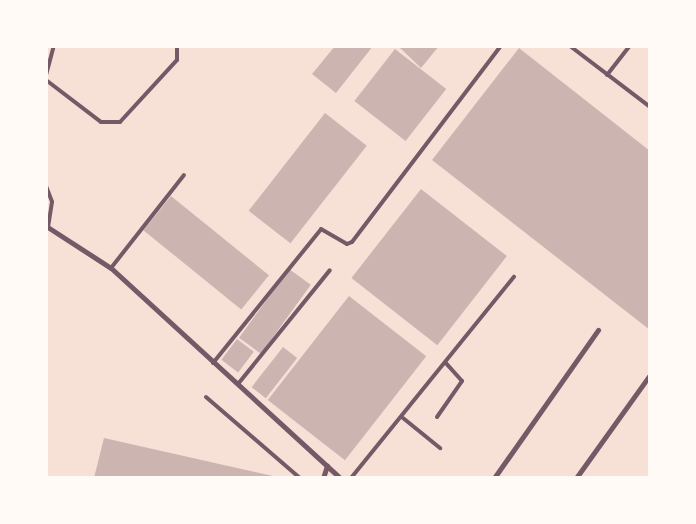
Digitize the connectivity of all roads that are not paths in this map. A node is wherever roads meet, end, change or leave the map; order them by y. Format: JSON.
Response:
{"nodes":[{"id":1,"x":54,"y":46,"type":"edge"},
{"id":2,"x":177,"y":46,"type":"edge"},
{"id":3,"x":501,"y":46,"type":"edge"},
{"id":4,"x":570,"y":46,"type":"edge"},
{"id":5,"x":630,"y":46,"type":"edge"},
{"id":6,"x":46,"y":75,"type":"edge"},
{"id":7,"x":607,"y":75,"type":"junction"},
{"id":8,"x":46,"y":80,"type":"edge"},
{"id":9,"x":650,"y":107,"type":"edge"},
{"id":10,"x":184,"y":175,"type":"dead end"},
{"id":11,"x":46,"y":186,"type":"edge"},
{"id":12,"x":47,"y":226,"type":"edge"},
{"id":13,"x":111,"y":268,"type":"junction"},
{"id":14,"x":330,"y":270,"type":"dead end"},
{"id":15,"x":514,"y":276,"type":"dead end"},
{"id":16,"x":598,"y":330,"type":"dead end"},
{"id":17,"x":213,"y":363,"type":"junction"},
{"id":18,"x":446,"y":363,"type":"junction"},
{"id":19,"x":649,"y":376,"type":"edge"},
{"id":20,"x":238,"y":384,"type":"junction"},
{"id":21,"x":206,"y":397,"type":"dead end"},
{"id":22,"x":437,"y":417,"type":"dead end"},
{"id":23,"x":403,"y":418,"type":"junction"},
{"id":24,"x":440,"y":448,"type":"dead end"},
{"id":25,"x":327,"y":466,"type":"junction"},
{"id":26,"x":300,"y":478,"type":"edge"},
{"id":27,"x":323,"y":478,"type":"edge"},
{"id":28,"x":340,"y":478,"type":"edge"},
{"id":29,"x":351,"y":478,"type":"edge"},
{"id":30,"x":494,"y":478,"type":"edge"},
{"id":31,"x":576,"y":478,"type":"edge"}],
"edges":[{"from":1,"to":6,"type":"lane"},
{"from":2,"to":8,"type":"lane"},
{"from":3,"to":17,"type":"lane"},
{"from":4,"to":7,"type":"lane"},
{"from":5,"to":7,"type":"lane"},
{"from":7,"to":9,"type":"lane"},
{"from":10,"to":13,"type":"lane"},
{"from":11,"to":12,"type":"lane"},
{"from":12,"to":13,"type":"street"},
{"from":13,"to":17,"type":"street"},
{"from":14,"to":20,"type":"lane"},
{"from":15,"to":18,"type":"lane"},
{"from":16,"to":30,"type":"street"},
{"from":17,"to":20,"type":"street"},
{"from":18,"to":22,"type":"lane"},
{"from":18,"to":23,"type":"lane"},
{"from":19,"to":31,"type":"street"},
{"from":20,"to":25,"type":"street"},
{"from":21,"to":26,"type":"lane"},
{"from":23,"to":24,"type":"lane"},
{"from":23,"to":29,"type":"lane"},
{"from":25,"to":27,"type":"street"},
{"from":25,"to":28,"type":"street"}]}
